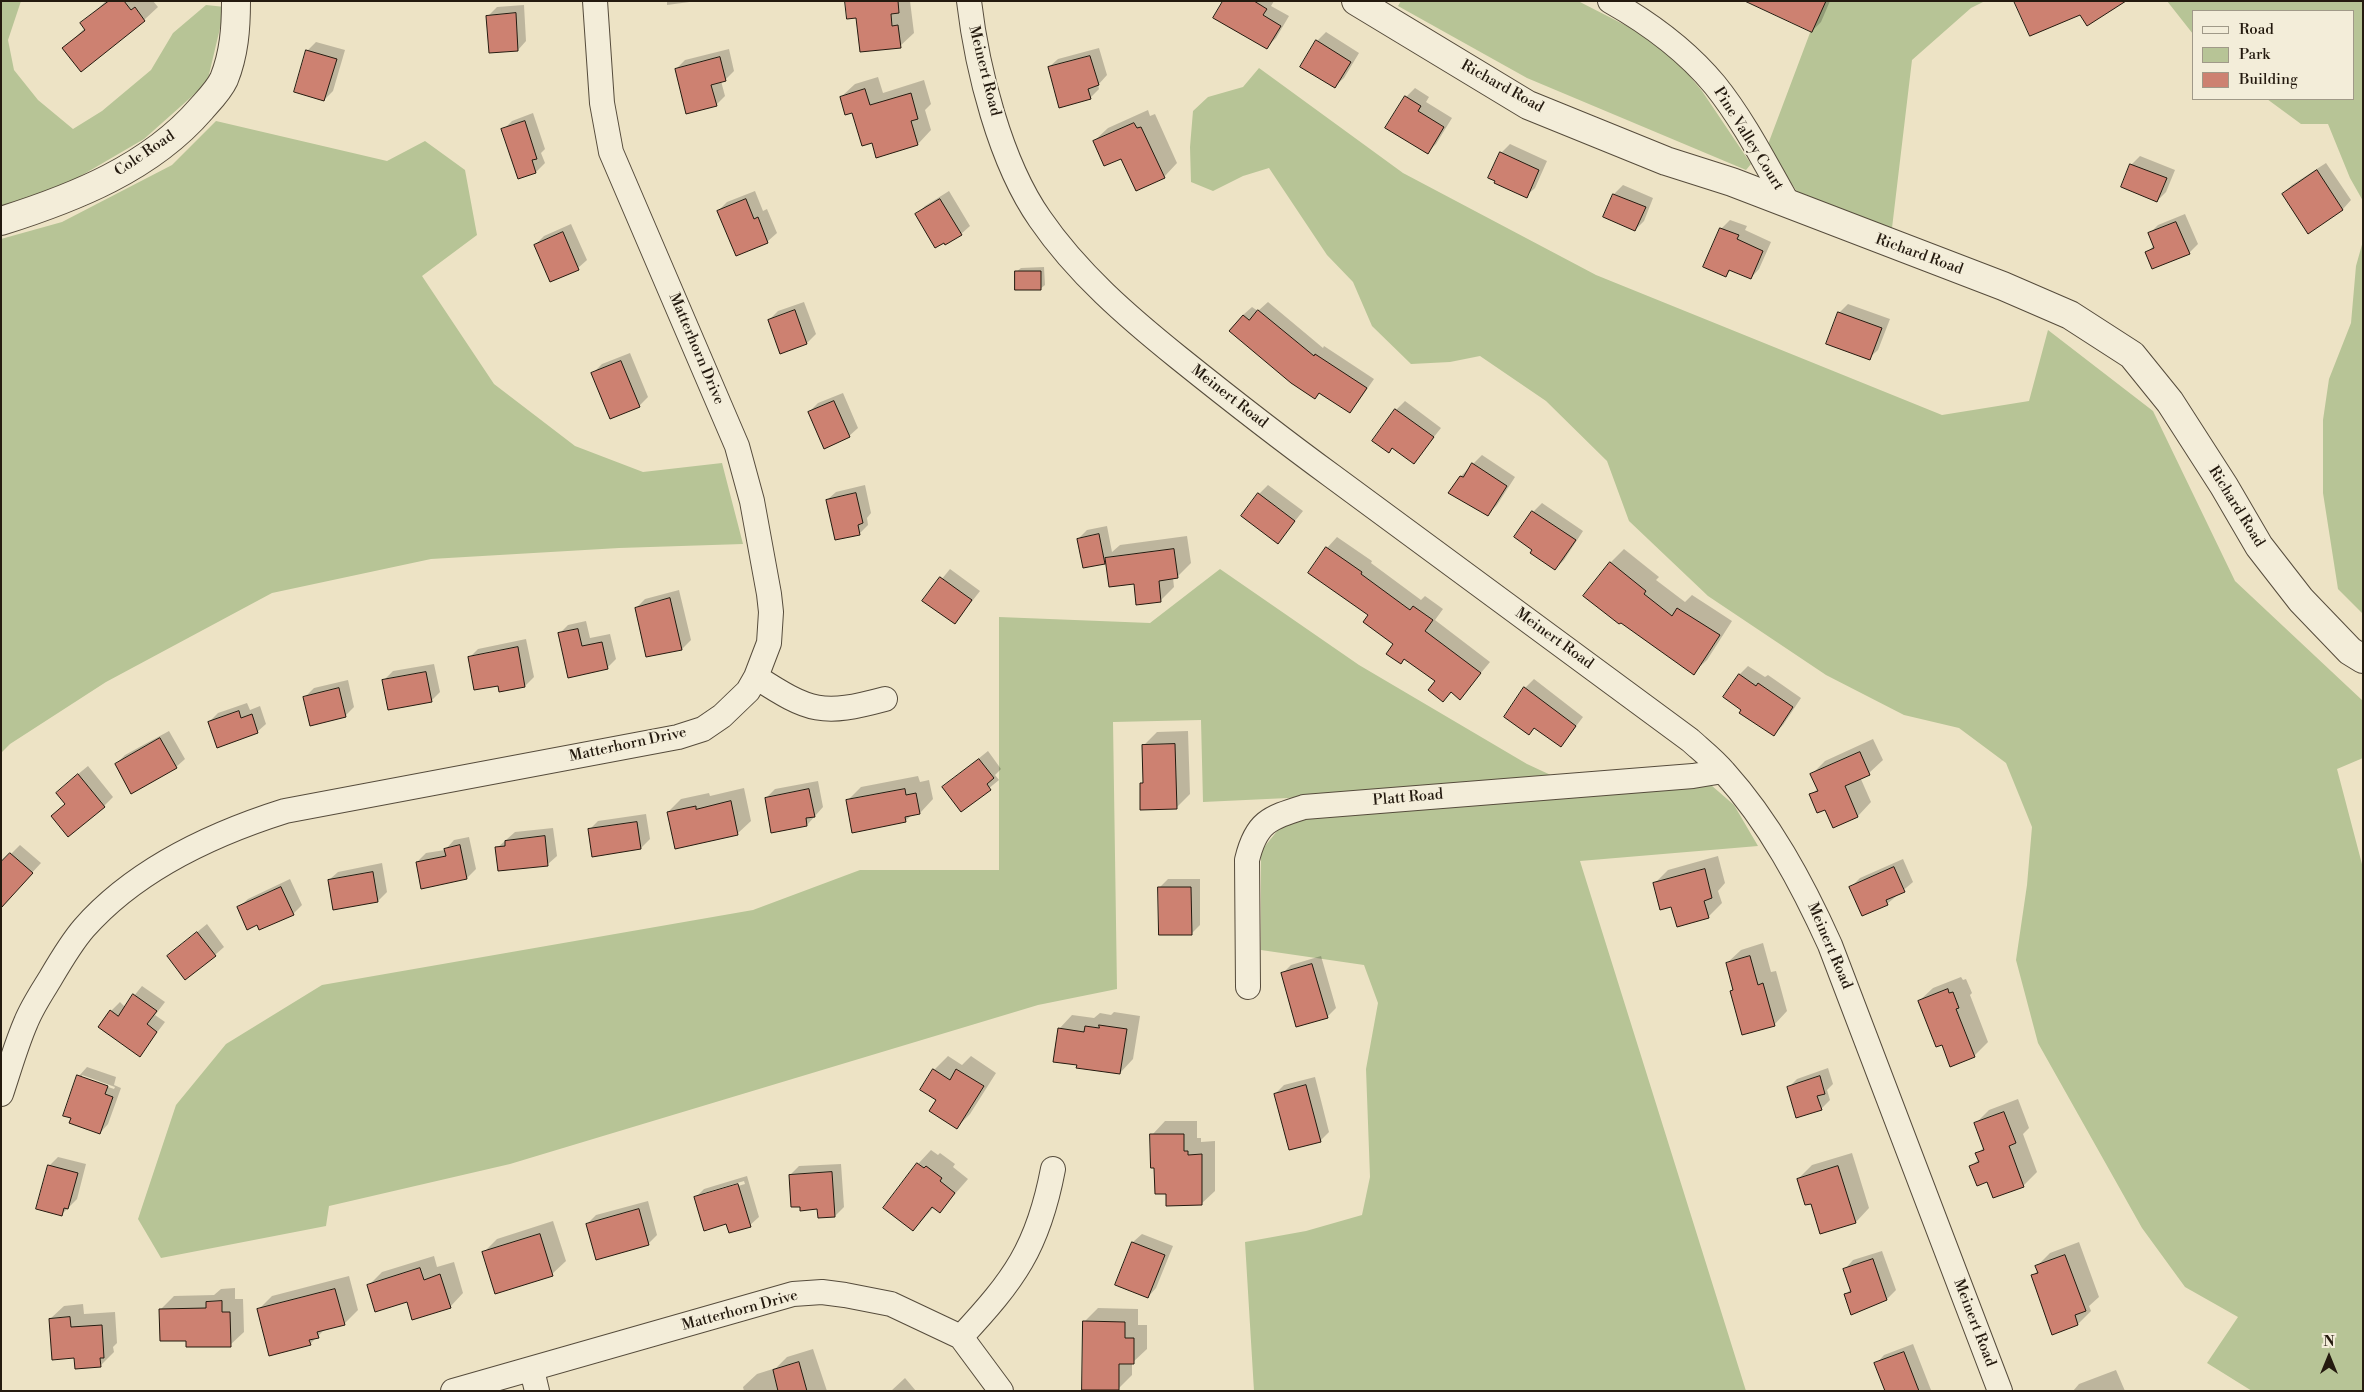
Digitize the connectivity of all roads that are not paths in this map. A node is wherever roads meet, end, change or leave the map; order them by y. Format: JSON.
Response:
{"nodes":[{"id":1,"x":236,"y":1,"type":"edge"},
{"id":2,"x":595,"y":1,"type":"edge"},
{"id":3,"x":969,"y":1,"type":"edge"},
{"id":4,"x":1356,"y":1,"type":"edge"},
{"id":5,"x":1610,"y":1,"type":"edge"},
{"id":6,"x":1789,"y":205,"type":"junction"},
{"id":7,"x":1,"y":221,"type":"edge"},
{"id":8,"x":2363,"y":659,"type":"edge"},
{"id":9,"x":756,"y":677,"type":"junction"},
{"id":10,"x":884,"y":698,"type":"dead end"},
{"id":11,"x":1723,"y":771,"type":"junction"},
{"id":12,"x":1248,"y":987,"type":"dead end"},
{"id":13,"x":1,"y":1094,"type":"edge"},
{"id":14,"x":1053,"y":1169,"type":"dead end"},
{"id":15,"x":961,"y":1337,"type":"junction"},
{"id":16,"x":535,"y":1380,"type":"edge"},
{"id":17,"x":453,"y":1391,"type":"edge"},
{"id":18,"x":1001,"y":1391,"type":"edge"},
{"id":19,"x":2000,"y":1391,"type":"edge"}],
"edges":[{"from":1,"to":7,"type":"street","name":"Cole Road"},
{"from":2,"to":9,"type":"street","name":"Matterhorn Drive"},
{"from":3,"to":11,"type":"street","name":"Meinert Road"},
{"from":4,"to":6,"type":"street","name":"Richard Road"},
{"from":5,"to":6,"type":"street","name":"Pine Valley Court"},
{"from":6,"to":8,"type":"street","name":"Richard Road"},
{"from":9,"to":10,"type":"street"},
{"from":9,"to":13,"type":"street","name":"Matterhorn Drive"},
{"from":11,"to":12,"type":"street","name":"Platt Road"},
{"from":11,"to":19,"type":"street","name":"Meinert Road"},
{"from":14,"to":15,"type":"street"},
{"from":15,"to":16,"type":"street","name":"Matterhorn Drive"},
{"from":15,"to":18,"type":"street","name":"Matterhorn Drive"},
{"from":16,"to":17,"type":"street","name":"Matterhorn Drive"}]}
